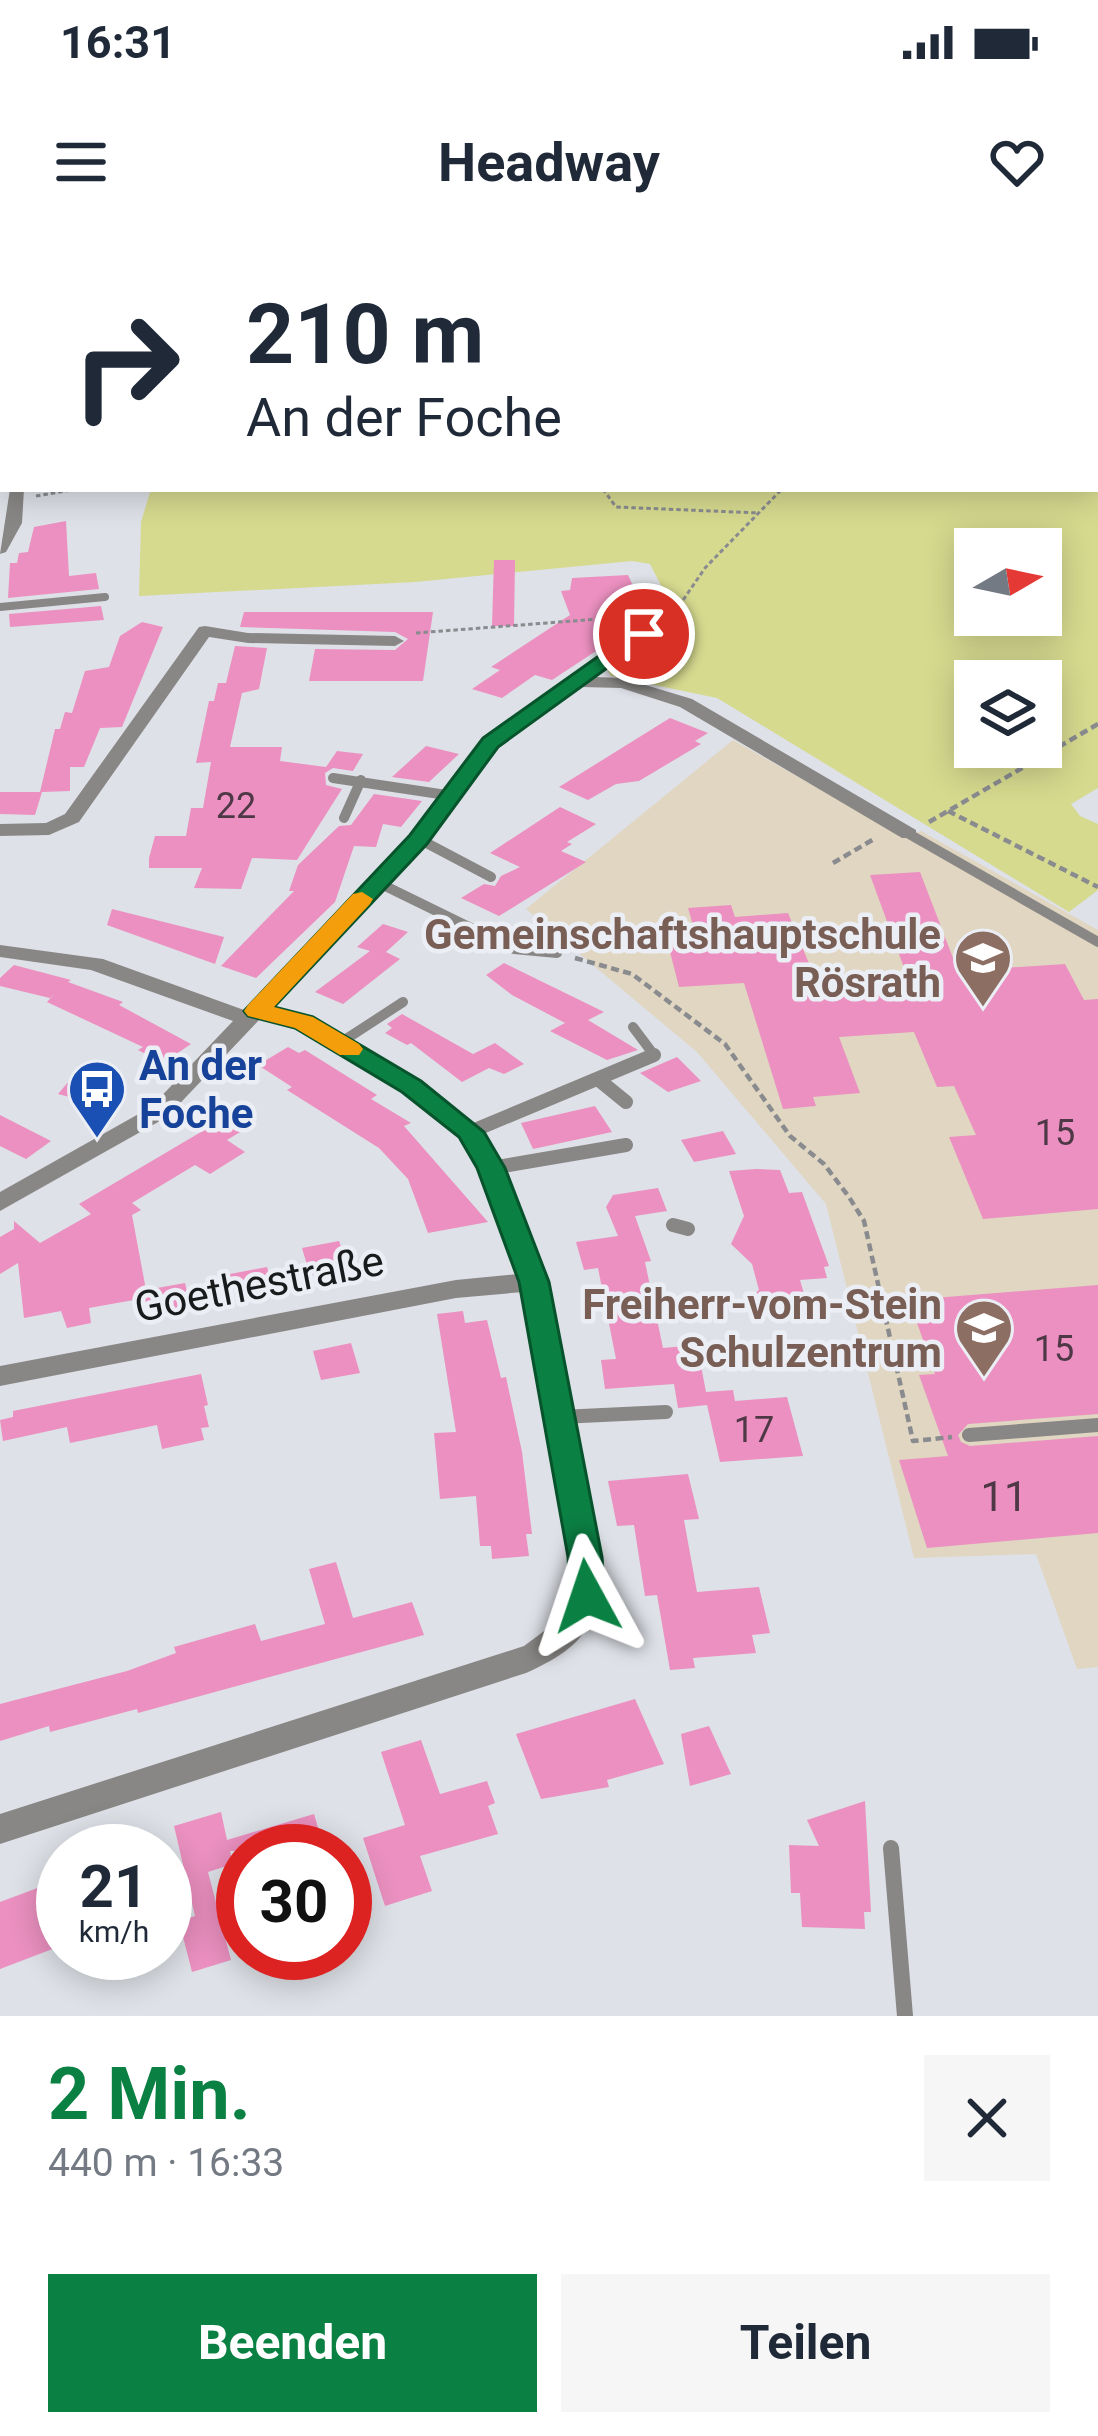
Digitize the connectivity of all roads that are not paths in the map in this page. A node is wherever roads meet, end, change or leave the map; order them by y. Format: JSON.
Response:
{"nodes":[{"id":1,"x":18,"y":494,"type":"edge"},
{"id":2,"x":0,"y":501,"type":"edge"},
{"id":3,"x":0,"y":549,"type":"edge"},
{"id":4,"x":106,"y":597,"type":"dead end"},
{"id":5,"x":0,"y":607,"type":"edge"},
{"id":6,"x":665,"y":620,"type":"road end"},
{"id":7,"x":395,"y":641,"type":"road end"},
{"id":8,"x":577,"y":682,"type":"junction"},
{"id":9,"x":333,"y":778,"type":"dead end"},
{"id":10,"x":361,"y":780,"type":"junction"},
{"id":11,"x":453,"y":796,"type":"junction"},
{"id":12,"x":344,"y":818,"type":"dead end"},
{"id":13,"x":0,"y":830,"type":"edge"},
{"id":14,"x":902,"y":830,"type":"joint"},
{"id":15,"x":418,"y":839,"type":"junction"},
{"id":16,"x":491,"y":877,"type":"dead end"},
{"id":17,"x":377,"y":882,"type":"junction"},
{"id":18,"x":1098,"y":942,"type":"edge"},
{"id":19,"x":0,"y":951,"type":"edge"},
{"id":20,"x":557,"y":953,"type":"road end"},
{"id":21,"x":403,"y":1002,"type":"dead end"},
{"id":22,"x":253,"y":1015,"type":"junction"},
{"id":23,"x":632,"y":1028,"type":"dead end"},
{"id":24,"x":340,"y":1043,"type":"junction"},
{"id":25,"x":599,"y":1080,"type":"junction"},
{"id":26,"x":626,"y":1102,"type":"dead end"},
{"id":27,"x":470,"y":1132,"type":"junction"},
{"id":28,"x":626,"y":1145,"type":"dead end"},
{"id":29,"x":491,"y":1168,"type":"junction"},
{"id":30,"x":0,"y":1203,"type":"edge"},
{"id":31,"x":534,"y":1282,"type":"junction"},
{"id":32,"x":0,"y":1376,"type":"edge"},
{"id":33,"x":666,"y":1412,"type":"dead end"},
{"id":34,"x":560,"y":1417,"type":"junction"},
{"id":35,"x":1098,"y":1425,"type":"edge"},
{"id":36,"x":969,"y":1436,"type":"road end"},
{"id":37,"x":0,"y":1829,"type":"edge"},
{"id":38,"x":891,"y":1848,"type":"dead end"},
{"id":39,"x":905,"y":2016,"type":"edge"}],
"edges":[{"from":1,"to":2,"type":"street"},
{"from":1,"to":3,"type":"street"},
{"from":4,"to":5,"type":"lane"},
{"from":6,"to":8,"type":"street"},
{"from":7,"to":13,"type":"street"},
{"from":8,"to":11,"type":"street"},
{"from":8,"to":14,"type":"street"},
{"from":9,"to":10,"type":"lane"},
{"from":10,"to":11,"type":"lane"},
{"from":10,"to":12,"type":"lane"},
{"from":11,"to":15,"type":"street"},
{"from":14,"to":18,"type":"lane"},
{"from":15,"to":16,"type":"lane"},
{"from":15,"to":17,"type":"street"},
{"from":17,"to":20,"type":"lane"},
{"from":17,"to":22,"type":"street"},
{"from":19,"to":22,"type":"street"},
{"from":21,"to":24,"type":"lane"},
{"from":22,"to":24,"type":"street"},
{"from":22,"to":30,"type":"street"},
{"from":23,"to":25,"type":"lane"},
{"from":24,"to":27,"type":"street"},
{"from":25,"to":26,"type":"lane"},
{"from":25,"to":27,"type":"lane"},
{"from":27,"to":29,"type":"street"},
{"from":28,"to":29,"type":"lane"},
{"from":29,"to":31,"type":"street"},
{"from":31,"to":32,"type":"street","name":"Goethestraße"},
{"from":31,"to":34,"type":"street"},
{"from":33,"to":34,"type":"lane"},
{"from":34,"to":37,"type":"street"},
{"from":35,"to":36,"type":"lane"},
{"from":38,"to":39,"type":"lane"}]}
